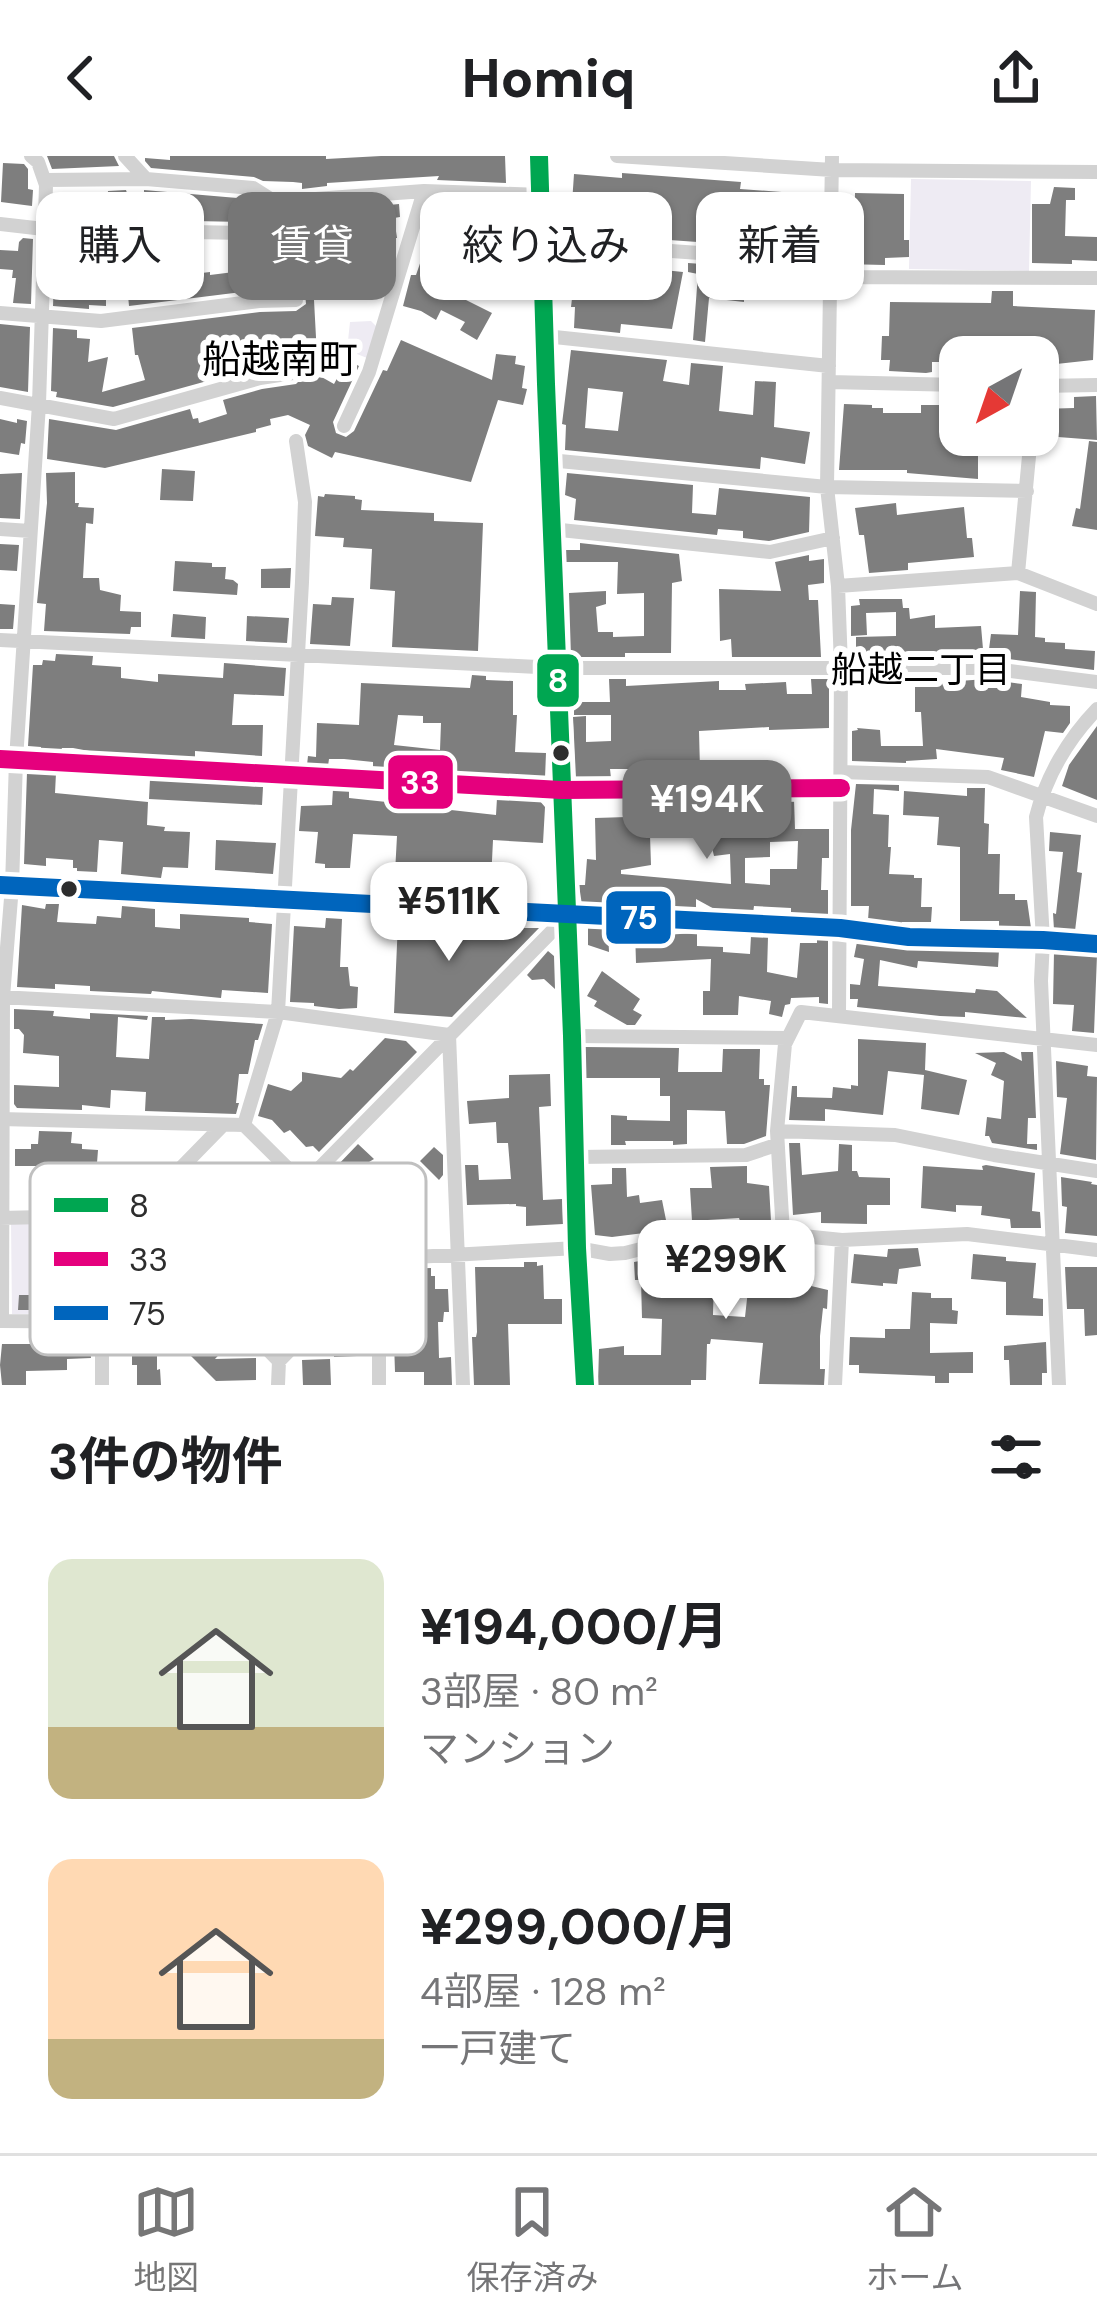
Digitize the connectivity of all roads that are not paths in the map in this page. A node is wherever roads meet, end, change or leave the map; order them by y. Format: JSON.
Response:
{"nodes":[{"id":1,"x":32,"y":156,"type":"edge"},
{"id":2,"x":124,"y":156,"type":"edge"},
{"id":3,"x":539,"y":156,"type":"edge"},
{"id":4,"x":617,"y":156,"type":"edge"},
{"id":5,"x":653,"y":157,"type":"edge"},
{"id":6,"x":832,"y":163,"type":"edge"},
{"id":7,"x":1097,"y":172,"type":"edge"},
{"id":8,"x":146,"y":179,"type":"junction"},
{"id":9,"x":46,"y":180,"type":"junction"},
{"id":10,"x":424,"y":191,"type":"junction"},
{"id":11,"x":46,"y":192,"type":"edge"},
{"id":12,"x":453,"y":192,"type":"edge"},
{"id":13,"x":541,"y":192,"type":"edge"},
{"id":14,"x":0,"y":224,"type":"edge"},
{"id":15,"x":36,"y":228,"type":"edge"},
{"id":16,"x":864,"y":271,"type":"edge"},
{"id":17,"x":1097,"y":278,"type":"edge"},
{"id":18,"x":42,"y":300,"type":"edge"},
{"id":19,"x":296,"y":300,"type":"dead end"},
{"id":20,"x":544,"y":300,"type":"edge"},
{"id":21,"x":830,"y":300,"type":"edge"},
{"id":22,"x":0,"y":313,"type":"edge"},
{"id":23,"x":41,"y":318,"type":"junction"},
{"id":24,"x":545,"y":336,"type":"junction"},
{"id":25,"x":292,"y":373,"type":"dead end"},
{"id":26,"x":829,"y":374,"type":"junction"},
{"id":27,"x":939,"y":383,"type":"edge"},
{"id":28,"x":1097,"y":385,"type":"edge"},
{"id":29,"x":1059,"y":386,"type":"edge"},
{"id":30,"x":0,"y":398,"type":"edge"},
{"id":31,"x":39,"y":404,"type":"junction"},
{"id":32,"x":344,"y":426,"type":"dead end"},
{"id":33,"x":296,"y":441,"type":"dead end"},
{"id":34,"x":1030,"y":456,"type":"edge"},
{"id":35,"x":549,"y":460,"type":"junction"},
{"id":36,"x":827,"y":487,"type":"junction"},
{"id":37,"x":1027,"y":491,"type":"junction"},
{"id":38,"x":0,"y":529,"type":"edge"},
{"id":39,"x":551,"y":529,"type":"junction"},
{"id":40,"x":30,"y":531,"type":"junction"},
{"id":41,"x":833,"y":538,"type":"junction"},
{"id":42,"x":1018,"y":573,"type":"junction"},
{"id":43,"x":838,"y":586,"type":"junction"},
{"id":44,"x":1097,"y":604,"type":"edge"},
{"id":45,"x":0,"y":640,"type":"edge"},
{"id":46,"x":23,"y":641,"type":"junction"},
{"id":47,"x":300,"y":656,"type":"junction"},
{"id":48,"x":842,"y":666,"type":"junction"},
{"id":49,"x":557,"y":668,"type":"junction"},
{"id":50,"x":1097,"y":682,"type":"edge"},
{"id":51,"x":1097,"y":709,"type":"edge"},
{"id":52,"x":8,"y":760,"type":"edge"},
{"id":53,"x":292,"y":775,"type":"junction"},
{"id":54,"x":841,"y":780,"type":"junction"},
{"id":55,"x":562,"y":790,"type":"junction"},
{"id":56,"x":1041,"y":798,"type":"junction"},
{"id":57,"x":1097,"y":816,"type":"edge"},
{"id":58,"x":6,"y":885,"type":"edge"},
{"id":59,"x":286,"y":900,"type":"junction"},
{"id":60,"x":567,"y":916,"type":"junction"},
{"id":61,"x":841,"y":928,"type":"junction"},
{"id":62,"x":1043,"y":940,"type":"junction"},
{"id":63,"x":1097,"y":944,"type":"edge"},
{"id":64,"x":2,"y":997,"type":"edge"},
{"id":65,"x":278,"y":1012,"type":"junction"},
{"id":66,"x":839,"y":1015,"type":"junction"},
{"id":67,"x":449,"y":1035,"type":"junction"},
{"id":68,"x":572,"y":1036,"type":"junction"},
{"id":69,"x":788,"y":1038,"type":"junction"},
{"id":70,"x":1044,"y":1040,"type":"junction"},
{"id":71,"x":1097,"y":1046,"type":"edge"},
{"id":72,"x":1,"y":1119,"type":"edge"},
{"id":73,"x":244,"y":1125,"type":"junction"},
{"id":74,"x":221,"y":1126,"type":"junction"},
{"id":75,"x":776,"y":1138,"type":"junction"},
{"id":76,"x":576,"y":1157,"type":"junction"},
{"id":77,"x":185,"y":1163,"type":"edge"},
{"id":78,"x":283,"y":1163,"type":"edge"},
{"id":79,"x":324,"y":1163,"type":"edge"},
{"id":80,"x":1049,"y":1164,"type":"junction"},
{"id":81,"x":1097,"y":1171,"type":"edge"},
{"id":82,"x":1,"y":1218,"type":"edge"},
{"id":83,"x":782,"y":1234,"type":"junction"},
{"id":84,"x":842,"y":1240,"type":"junction"},
{"id":85,"x":1051,"y":1243,"type":"junction"},
{"id":86,"x":578,"y":1248,"type":"junction"},
{"id":87,"x":1097,"y":1250,"type":"edge"},
{"id":88,"x":458,"y":1254,"type":"junction"},
{"id":89,"x":426,"y":1256,"type":"edge"},
{"id":90,"x":1,"y":1321,"type":"edge"},
{"id":91,"x":273,"y":1355,"type":"edge"},
{"id":92,"x":285,"y":1355,"type":"edge"},
{"id":93,"x":380,"y":1355,"type":"edge"},
{"id":94,"x":279,"y":1361,"type":"junction"},
{"id":95,"x":278,"y":1385,"type":"edge"},
{"id":96,"x":380,"y":1385,"type":"edge"},
{"id":97,"x":463,"y":1385,"type":"edge"},
{"id":98,"x":585,"y":1385,"type":"edge"},
{"id":99,"x":835,"y":1385,"type":"edge"},
{"id":100,"x":1059,"y":1385,"type":"edge"}],
"edges":[{"from":1,"to":9,"type":"street"},
{"from":2,"to":8,"type":"street"},
{"from":3,"to":13,"type":"street"},
{"from":4,"to":5,"type":"street"},
{"from":5,"to":6,"type":"street"},
{"from":6,"to":7,"type":"street"},
{"from":8,"to":9,"type":"street"},
{"from":8,"to":10,"type":"street"},
{"from":9,"to":11,"type":"street"},
{"from":10,"to":12,"type":"street"},
{"from":10,"to":32,"type":"street"},
{"from":14,"to":15,"type":"street"},
{"from":16,"to":17,"type":"street"},
{"from":18,"to":23,"type":"street"},
{"from":19,"to":23,"type":"street"},
{"from":20,"to":24,"type":"street"},
{"from":21,"to":26,"type":"street"},
{"from":22,"to":23,"type":"street"},
{"from":23,"to":31,"type":"street"},
{"from":24,"to":26,"type":"street"},
{"from":24,"to":35,"type":"street"},
{"from":25,"to":31,"type":"street"},
{"from":26,"to":27,"type":"street"},
{"from":26,"to":36,"type":"street"},
{"from":28,"to":29,"type":"street"},
{"from":30,"to":31,"type":"street"},
{"from":31,"to":40,"type":"street"},
{"from":33,"to":47,"type":"street"},
{"from":34,"to":37,"type":"street"},
{"from":35,"to":36,"type":"street"},
{"from":35,"to":39,"type":"street"},
{"from":36,"to":37,"type":"street"},
{"from":36,"to":41,"type":"street"},
{"from":37,"to":42,"type":"street"},
{"from":38,"to":40,"type":"street"},
{"from":39,"to":41,"type":"street"},
{"from":39,"to":49,"type":"street"},
{"from":40,"to":46,"type":"street"},
{"from":41,"to":43,"type":"street"},
{"from":42,"to":43,"type":"street"},
{"from":42,"to":44,"type":"street"},
{"from":43,"to":48,"type":"street"},
{"from":45,"to":46,"type":"street"},
{"from":46,"to":47,"type":"street"},
{"from":46,"to":52,"type":"street"},
{"from":47,"to":49,"type":"street"},
{"from":47,"to":53,"type":"street"},
{"from":48,"to":49,"type":"street"},
{"from":48,"to":50,"type":"street"},
{"from":48,"to":54,"type":"street"},
{"from":49,"to":55,"type":"street"},
{"from":51,"to":56,"type":"street"},
{"from":52,"to":53,"type":"street"},
{"from":52,"to":58,"type":"street"},
{"from":53,"to":55,"type":"street"},
{"from":53,"to":59,"type":"street"},
{"from":54,"to":55,"type":"street"},
{"from":54,"to":56,"type":"street"},
{"from":54,"to":61,"type":"street"},
{"from":55,"to":60,"type":"street"},
{"from":56,"to":57,"type":"street"},
{"from":56,"to":62,"type":"street"},
{"from":58,"to":59,"type":"street"},
{"from":58,"to":64,"type":"street"},
{"from":59,"to":60,"type":"street"},
{"from":59,"to":65,"type":"street"},
{"from":60,"to":61,"type":"street"},
{"from":60,"to":67,"type":"street"},
{"from":60,"to":68,"type":"street"},
{"from":61,"to":62,"type":"street"},
{"from":61,"to":66,"type":"street"},
{"from":62,"to":63,"type":"street"},
{"from":62,"to":70,"type":"street"},
{"from":64,"to":65,"type":"street"},
{"from":64,"to":72,"type":"street"},
{"from":65,"to":67,"type":"street"},
{"from":65,"to":73,"type":"street"},
{"from":66,"to":69,"type":"street"},
{"from":66,"to":70,"type":"street"},
{"from":67,"to":79,"type":"street"},
{"from":67,"to":88,"type":"street"},
{"from":68,"to":69,"type":"street"},
{"from":68,"to":76,"type":"street"},
{"from":69,"to":75,"type":"street"},
{"from":70,"to":71,"type":"street"},
{"from":70,"to":80,"type":"street"},
{"from":72,"to":74,"type":"street"},
{"from":72,"to":82,"type":"street"},
{"from":73,"to":74,"type":"street"},
{"from":73,"to":78,"type":"street"},
{"from":74,"to":77,"type":"street"},
{"from":75,"to":76,"type":"street"},
{"from":75,"to":80,"type":"street"},
{"from":75,"to":83,"type":"street"},
{"from":76,"to":86,"type":"street"},
{"from":80,"to":81,"type":"street"},
{"from":80,"to":85,"type":"street"},
{"from":82,"to":90,"type":"street"},
{"from":83,"to":84,"type":"street"},
{"from":83,"to":86,"type":"street"},
{"from":84,"to":85,"type":"street"},
{"from":84,"to":99,"type":"street"},
{"from":85,"to":87,"type":"street"},
{"from":85,"to":100,"type":"street"},
{"from":86,"to":88,"type":"street"},
{"from":86,"to":98,"type":"street"},
{"from":88,"to":89,"type":"street"},
{"from":88,"to":97,"type":"street"},
{"from":91,"to":94,"type":"street"},
{"from":92,"to":94,"type":"street"},
{"from":93,"to":96,"type":"street"},
{"from":94,"to":95,"type":"street"}]}
